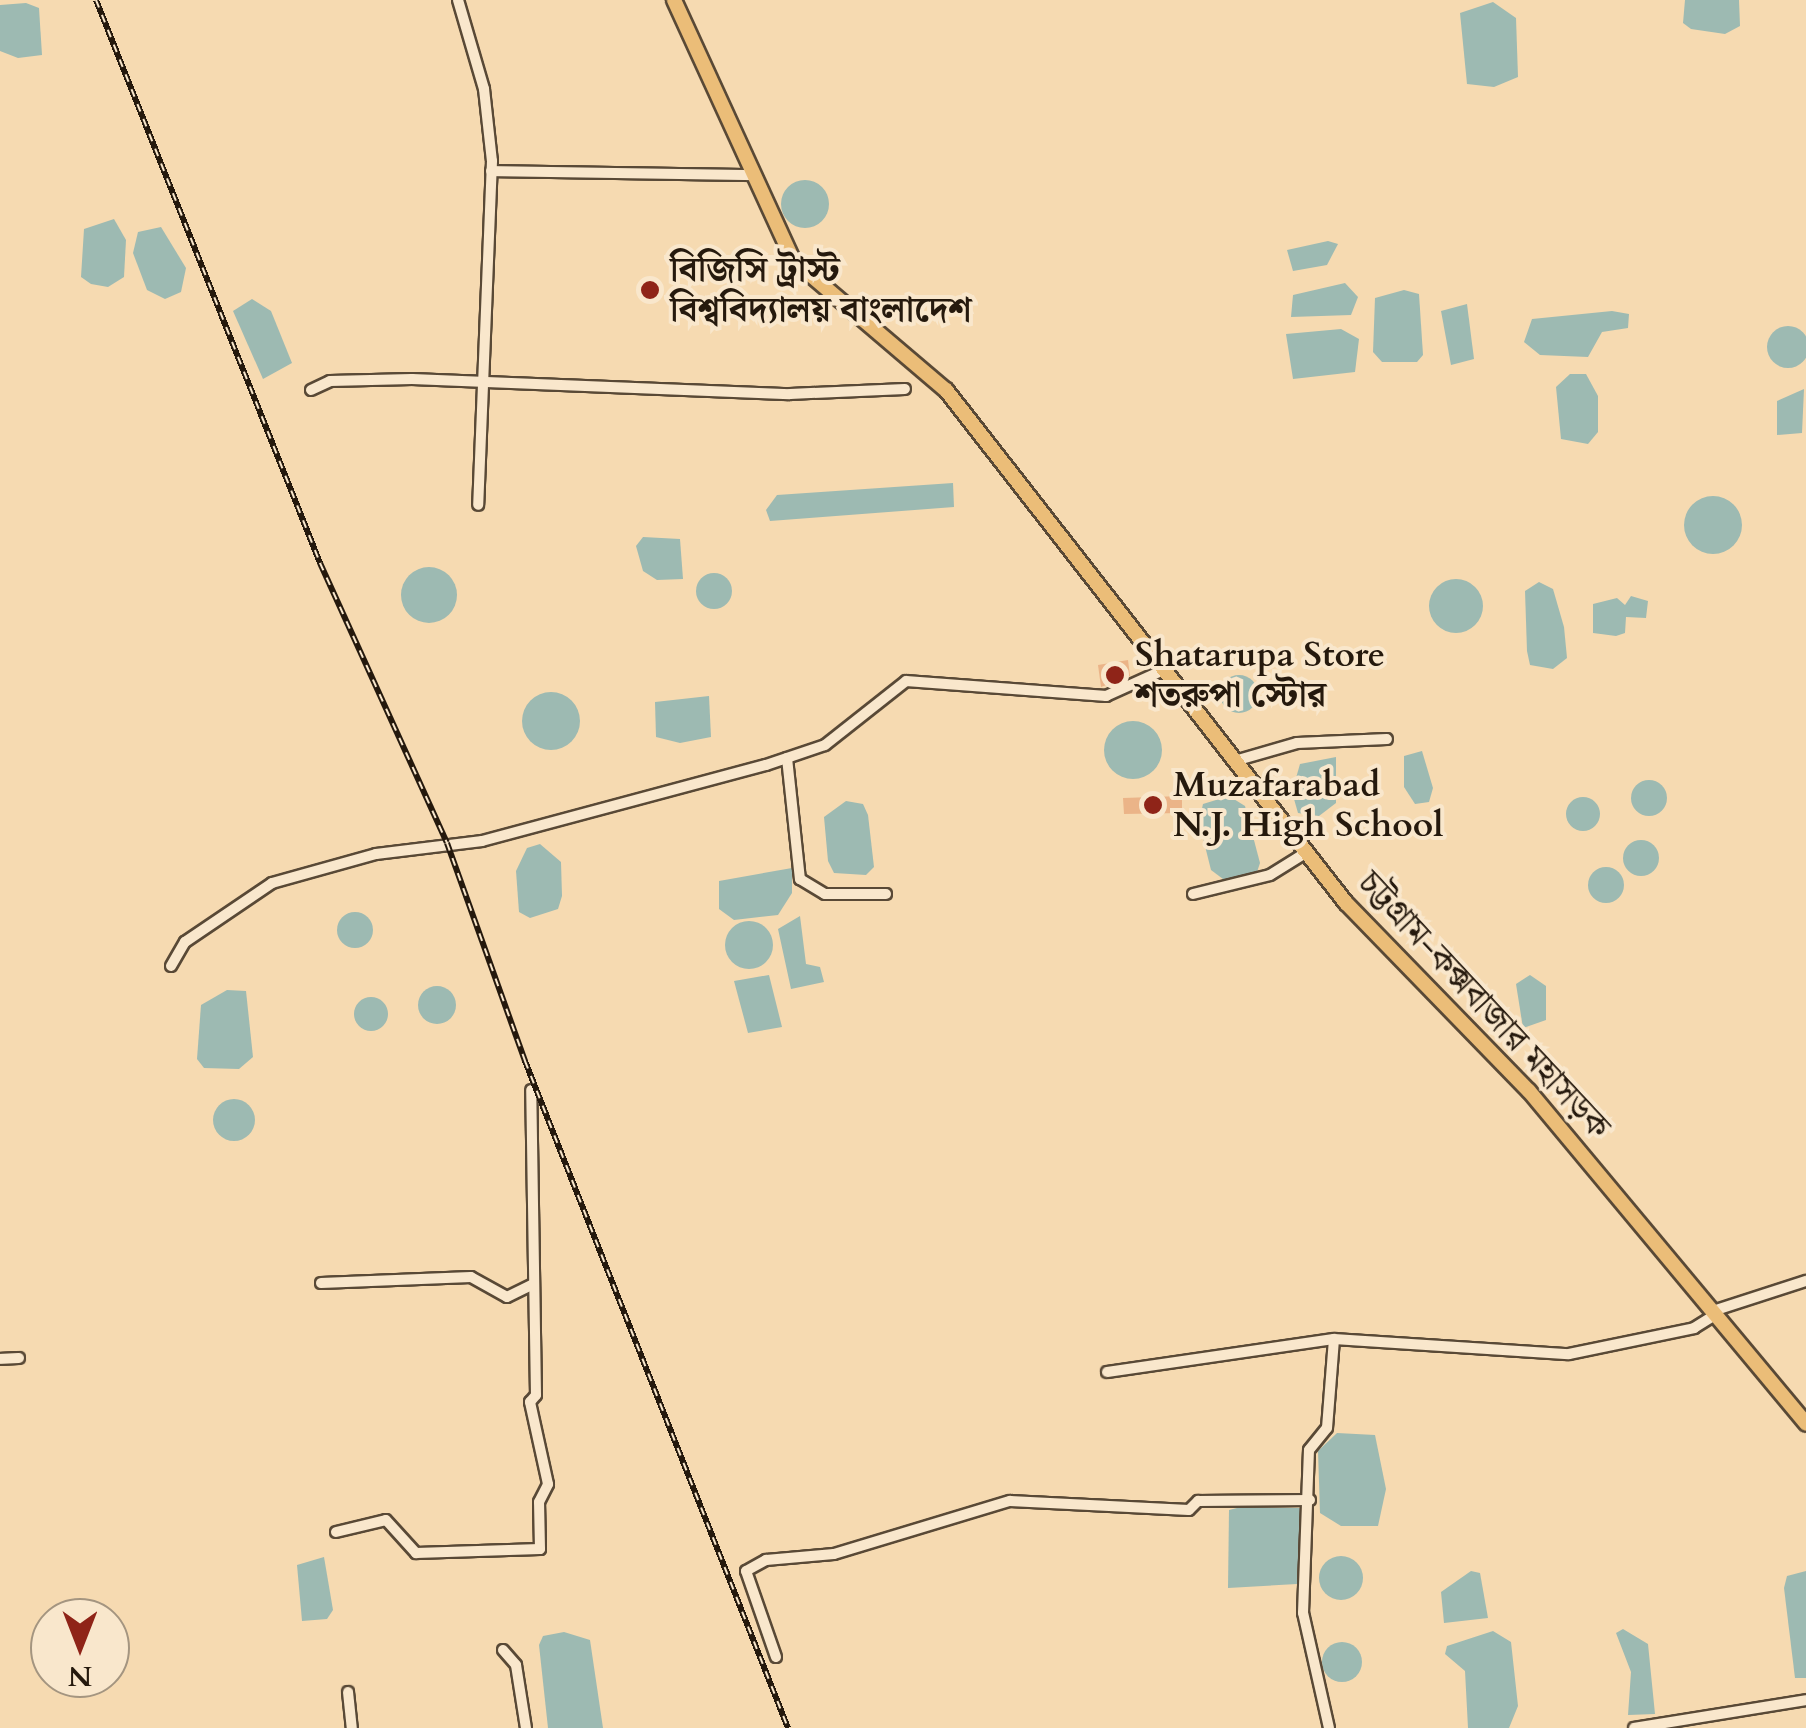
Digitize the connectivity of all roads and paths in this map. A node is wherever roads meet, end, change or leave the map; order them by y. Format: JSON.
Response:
{"nodes":[{"id":1,"x":458,"y":0,"type":"edge"},
{"id":2,"x":674,"y":0,"type":"edge"},
{"id":3,"x":491,"y":170,"type":"junction"},
{"id":4,"x":755,"y":175,"type":"junction"},
{"id":5,"x":480,"y":382,"type":"junction"},
{"id":6,"x":905,"y":389,"type":"dead end"},
{"id":7,"x":311,"y":390,"type":"dead end"},
{"id":8,"x":478,"y":505,"type":"dead end"},
{"id":9,"x":1168,"y":668,"type":"junction"},
{"id":10,"x":1387,"y":739,"type":"dead end"},
{"id":11,"x":788,"y":758,"type":"junction"},
{"id":12,"x":1238,"y":760,"type":"junction"},
{"id":13,"x":1307,"y":852,"type":"junction"},
{"id":14,"x":886,"y":894,"type":"dead end"},
{"id":15,"x":1193,"y":894,"type":"dead end"},
{"id":16,"x":171,"y":966,"type":"dead end"},
{"id":17,"x":531,"y":1090,"type":"dead end"},
{"id":18,"x":1806,"y":1282,"type":"edge"},
{"id":19,"x":321,"y":1283,"type":"dead end"},
{"id":20,"x":534,"y":1284,"type":"junction"},
{"id":21,"x":1715,"y":1312,"type":"junction"},
{"id":22,"x":1334,"y":1339,"type":"junction"},
{"id":23,"x":0,"y":1358,"type":"edge"},
{"id":24,"x":19,"y":1358,"type":"dead end"},
{"id":25,"x":1107,"y":1372,"type":"dead end"},
{"id":26,"x":1806,"y":1424,"type":"edge"},
{"id":27,"x":1310,"y":1500,"type":"junction"},
{"id":28,"x":336,"y":1532,"type":"dead end"},
{"id":29,"x":502,"y":1650,"type":"dead end"},
{"id":30,"x":776,"y":1657,"type":"dead end"},
{"id":31,"x":348,"y":1692,"type":"dead end"},
{"id":32,"x":1806,"y":1700,"type":"edge"},
{"id":33,"x":526,"y":1727,"type":"edge"},
{"id":34,"x":352,"y":1728,"type":"edge"},
{"id":35,"x":512,"y":1728,"type":"edge"},
{"id":36,"x":1329,"y":1728,"type":"edge"},
{"id":37,"x":1634,"y":1728,"type":"edge"}],
"edges":[{"from":1,"to":3,"type":"street"},
{"from":2,"to":4,"type":"highway","name":"চট্টগ্রাম-কক্সবাজার মহাসড়ক"},
{"from":3,"to":4,"type":"street"},
{"from":3,"to":5,"type":"street"},
{"from":4,"to":9,"type":"highway","name":"চট্টগ্রাম-কক্সবাজার মহাসড়ক"},
{"from":5,"to":6,"type":"street"},
{"from":5,"to":7,"type":"street"},
{"from":5,"to":8,"type":"street"},
{"from":9,"to":11,"type":"street"},
{"from":9,"to":12,"type":"highway","name":"চট্টগ্রাম-কক্সবাজার মহাসড়ক"},
{"from":10,"to":12,"type":"street"},
{"from":11,"to":14,"type":"street"},
{"from":11,"to":16,"type":"street"},
{"from":12,"to":13,"type":"highway","name":"চট্টগ্রাম-কক্সবাজার মহাসড়ক"},
{"from":13,"to":15,"type":"street"},
{"from":13,"to":21,"type":"highway","name":"চট্টগ্রাম-কক্সবাজার মহাসড়ক"},
{"from":17,"to":20,"type":"street"},
{"from":18,"to":21,"type":"street"},
{"from":19,"to":20,"type":"street"},
{"from":20,"to":28,"type":"street"},
{"from":21,"to":22,"type":"street"},
{"from":21,"to":26,"type":"highway","name":"চট্টগ্রাম-কক্সবাজার মহাসড়ক"},
{"from":22,"to":25,"type":"street"},
{"from":22,"to":27,"type":"street"},
{"from":23,"to":24,"type":"street"},
{"from":27,"to":30,"type":"street"},
{"from":27,"to":36,"type":"street"},
{"from":29,"to":33,"type":"street"},
{"from":31,"to":34,"type":"street"},
{"from":32,"to":37,"type":"street"},
{"from":33,"to":35,"type":"street"}]}
